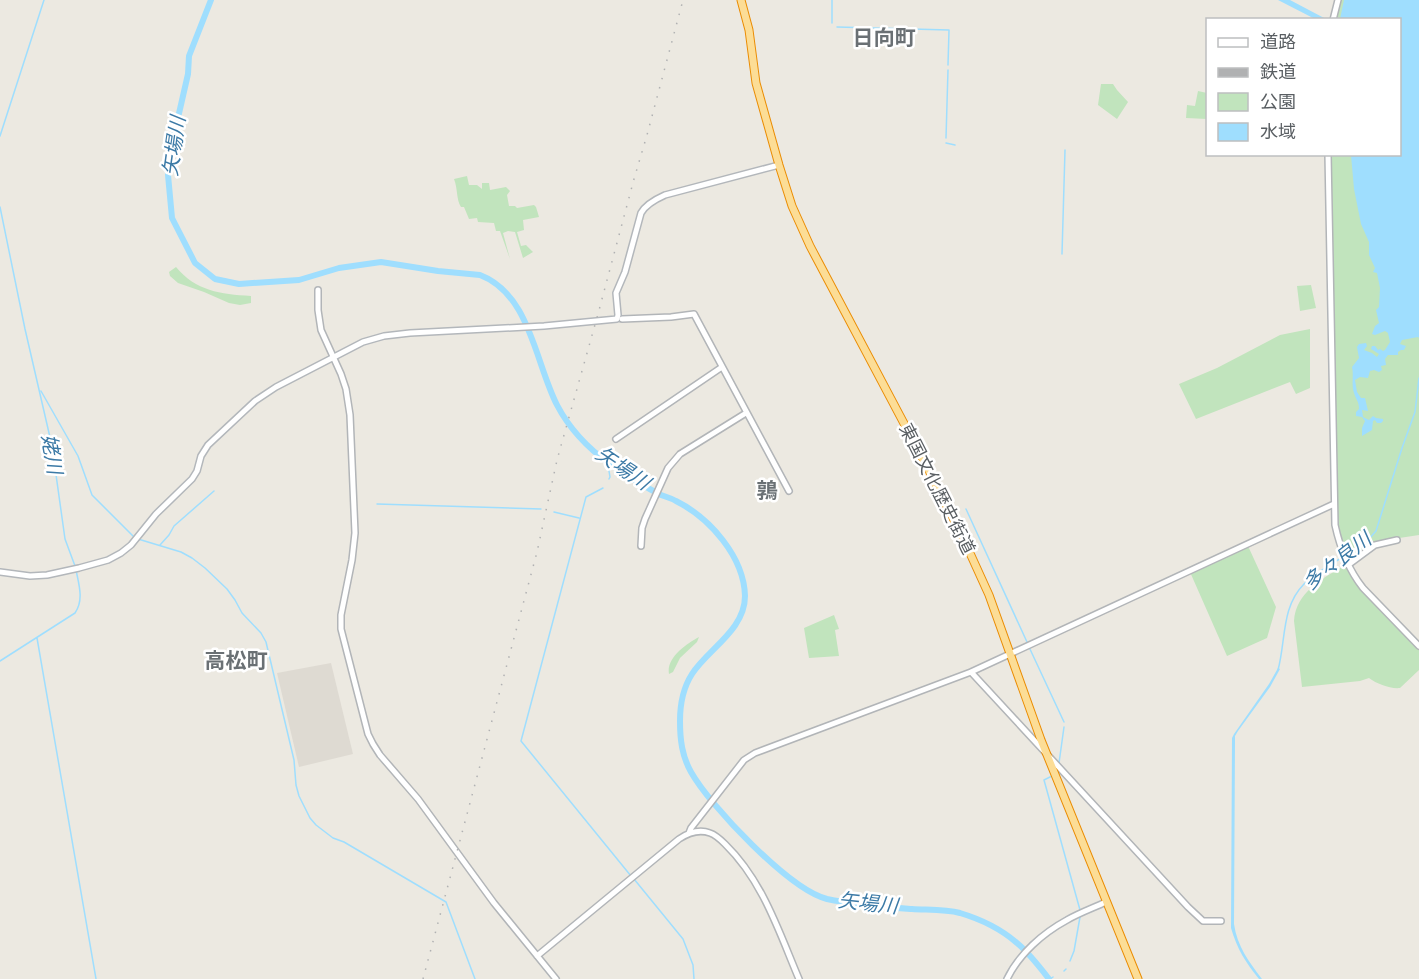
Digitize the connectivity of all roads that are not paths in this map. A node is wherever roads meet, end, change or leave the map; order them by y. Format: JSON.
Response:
{"nodes":[{"id":1,"x":741,"y":0,"type":"edge"},
{"id":2,"x":1338,"y":0,"type":"edge"},
{"id":3,"x":1333,"y":18,"type":"edge"},
{"id":4,"x":1328,"y":156,"type":"edge"},
{"id":5,"x":778,"y":165,"type":"junction"},
{"id":6,"x":318,"y":290,"type":"dead end"},
{"id":7,"x":622,"y":319,"type":"dead end"},
{"id":8,"x":333,"y":357,"type":"junction"},
{"id":9,"x":722,"y":367,"type":"junction"},
{"id":10,"x":746,"y":412,"type":"junction"},
{"id":11,"x":616,"y":439,"type":"dead end"},
{"id":12,"x":789,"y":491,"type":"dead end"},
{"id":13,"x":1334,"y":504,"type":"junction"},
{"id":14,"x":1397,"y":540,"type":"dead end"},
{"id":15,"x":641,"y":546,"type":"dead end"},
{"id":16,"x":1347,"y":563,"type":"junction"},
{"id":17,"x":0,"y":572,"type":"edge"},
{"id":18,"x":1419,"y":646,"type":"edge"},
{"id":19,"x":1010,"y":653,"type":"junction"},
{"id":20,"x":970,"y":672,"type":"junction"},
{"id":21,"x":1047,"y":754,"type":"junction"},
{"id":22,"x":689,"y":833,"type":"junction"},
{"id":23,"x":1106,"y":902,"type":"junction"},
{"id":24,"x":1221,"y":921,"type":"dead end"},
{"id":25,"x":537,"y":956,"type":"junction"},
{"id":26,"x":556,"y":979,"type":"edge"},
{"id":27,"x":799,"y":979,"type":"edge"},
{"id":28,"x":1007,"y":979,"type":"edge"},
{"id":29,"x":1138,"y":979,"type":"edge"}],
"edges":[{"from":1,"to":5,"type":"highway","name":"東国文化歴史街道"},
{"from":2,"to":3,"type":"street"},
{"from":4,"to":13,"type":"street"},
{"from":5,"to":8,"type":"street"},
{"from":5,"to":19,"type":"highway","name":"東国文化歴史街道"},
{"from":6,"to":8,"type":"street"},
{"from":7,"to":9,"type":"street"},
{"from":8,"to":17,"type":"street"},
{"from":8,"to":25,"type":"street"},
{"from":9,"to":10,"type":"street"},
{"from":9,"to":11,"type":"street"},
{"from":10,"to":12,"type":"street"},
{"from":10,"to":15,"type":"street"},
{"from":13,"to":16,"type":"street"},
{"from":13,"to":19,"type":"street"},
{"from":14,"to":16,"type":"street"},
{"from":16,"to":18,"type":"street"},
{"from":19,"to":20,"type":"street"},
{"from":19,"to":21,"type":"highway","name":"東国文化歴史街道"},
{"from":20,"to":21,"type":"street"},
{"from":20,"to":22,"type":"street"},
{"from":21,"to":23,"type":"highway","name":"東国文化歴史街道"},
{"from":21,"to":24,"type":"street"},
{"from":22,"to":25,"type":"street"},
{"from":22,"to":27,"type":"street"},
{"from":23,"to":28,"type":"street"},
{"from":23,"to":29,"type":"highway","name":"東国文化歴史街道"},
{"from":25,"to":26,"type":"street"}]}
